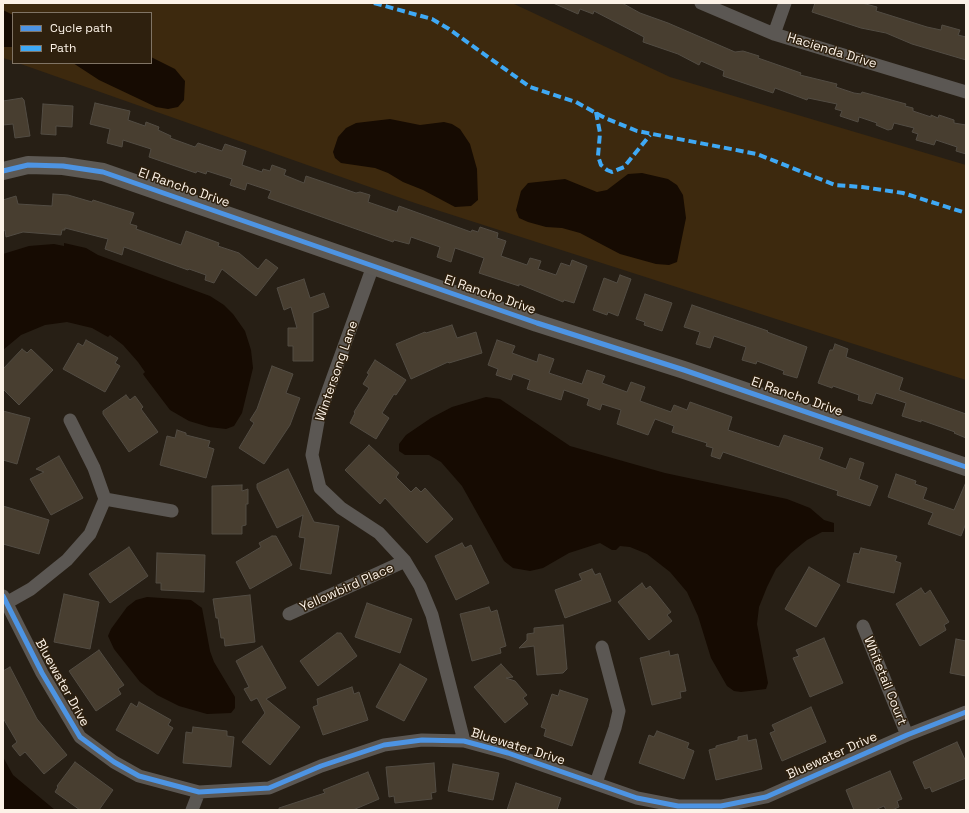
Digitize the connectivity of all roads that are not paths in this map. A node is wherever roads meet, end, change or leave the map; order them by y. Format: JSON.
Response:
{"nodes":[{"id":1,"x":701,"y":3,"type":"edge"},
{"id":2,"x":785,"y":3,"type":"edge"},
{"id":3,"x":774,"y":34,"type":"junction"},
{"id":4,"x":966,"y":92,"type":"edge"},
{"id":5,"x":3,"y":170,"type":"edge"},
{"id":6,"x":373,"y":266,"type":"junction"},
{"id":7,"x":70,"y":420,"type":"dead end"},
{"id":8,"x":966,"y":467,"type":"edge"},
{"id":9,"x":105,"y":499,"type":"junction"},
{"id":10,"x":172,"y":511,"type":"dead end"},
{"id":11,"x":405,"y":561,"type":"junction"},
{"id":12,"x":5,"y":600,"type":"edge"},
{"id":13,"x":289,"y":614,"type":"dead end"},
{"id":14,"x":863,"y":626,"type":"dead end"},
{"id":15,"x":602,"y":647,"type":"dead end"},
{"id":16,"x":966,"y":712,"type":"edge"},
{"id":17,"x":908,"y":735,"type":"junction"},
{"id":18,"x":464,"y":741,"type":"junction"},
{"id":19,"x":596,"y":783,"type":"junction"},
{"id":20,"x":199,"y":792,"type":"junction"},
{"id":21,"x":192,"y":810,"type":"edge"}],
"edges":[{"from":1,"to":3,"type":"street","name":"Hacienda Drive"},
{"from":2,"to":3,"type":"street"},
{"from":3,"to":4,"type":"street","name":"Hacienda Drive"},
{"from":5,"to":6,"type":"street","name":"El Rancho Drive"},
{"from":6,"to":8,"type":"street","name":"El Rancho Drive"},
{"from":6,"to":11,"type":"street","name":"Wintersong Lane"},
{"from":7,"to":9,"type":"street"},
{"from":9,"to":10,"type":"street"},
{"from":9,"to":12,"type":"street"},
{"from":11,"to":13,"type":"street","name":"Yellowbird Place"},
{"from":11,"to":18,"type":"street","name":"Wintersong Lane"},
{"from":12,"to":20,"type":"street","name":"Bluewater Drive"},
{"from":14,"to":17,"type":"street","name":"Whitetail Court"},
{"from":15,"to":19,"type":"street"},
{"from":16,"to":17,"type":"street","name":"Bluewater Drive"},
{"from":17,"to":19,"type":"street","name":"Bluewater Drive"},
{"from":18,"to":19,"type":"street","name":"Bluewater Drive"},
{"from":18,"to":20,"type":"street","name":"Bluewater Drive"},
{"from":20,"to":21,"type":"street"}]}
